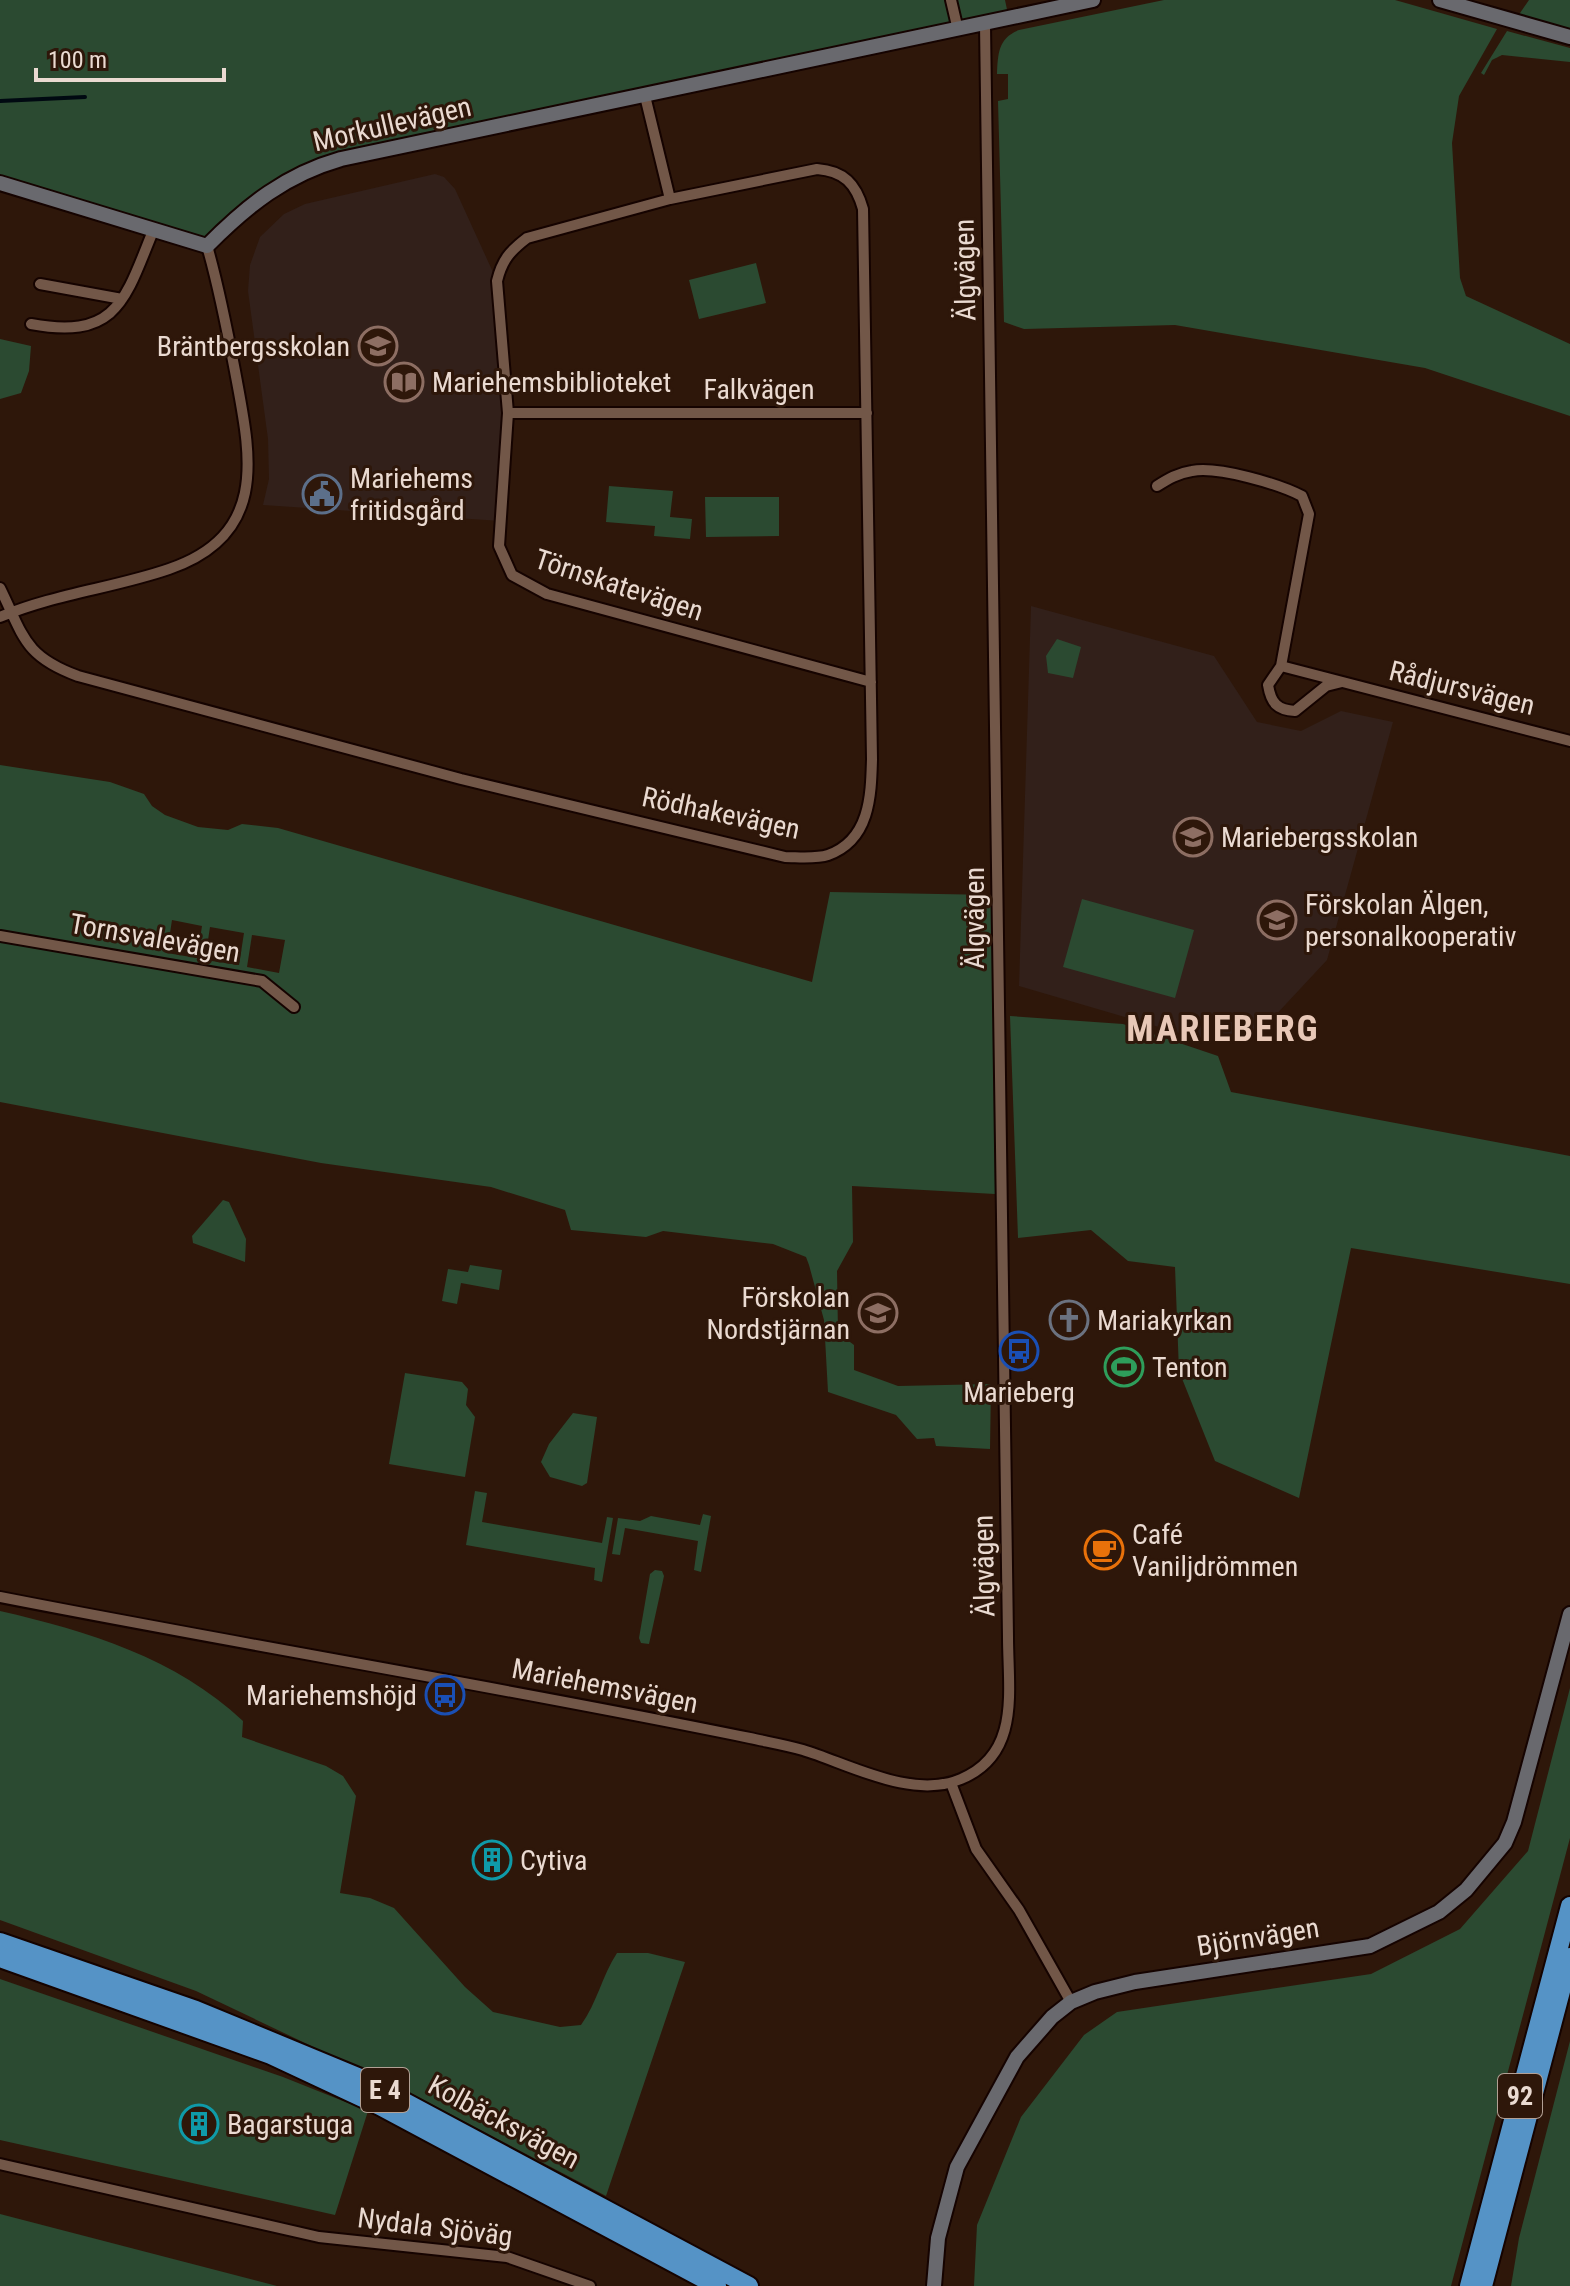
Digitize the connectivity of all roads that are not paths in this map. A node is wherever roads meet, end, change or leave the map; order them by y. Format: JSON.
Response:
{"nodes":[{"id":1,"x":951,"y":0,"type":"edge"},
{"id":2,"x":1093,"y":0,"type":"edge"},
{"id":3,"x":1440,"y":0,"type":"edge"},
{"id":4,"x":985,"y":25,"type":"junction"},
{"id":5,"x":958,"y":30,"type":"junction"},
{"id":6,"x":1570,"y":37,"type":"edge"},
{"id":7,"x":645,"y":96,"type":"junction"},
{"id":8,"x":0,"y":183,"type":"edge"},
{"id":9,"x":670,"y":199,"type":"junction"},
{"id":10,"x":153,"y":231,"type":"junction"},
{"id":11,"x":207,"y":246,"type":"junction"},
{"id":12,"x":40,"y":284,"type":"dead end"},
{"id":13,"x":122,"y":299,"type":"junction"},
{"id":14,"x":31,"y":324,"type":"dead end"},
{"id":15,"x":508,"y":413,"type":"junction"},
{"id":16,"x":867,"y":413,"type":"junction"},
{"id":17,"x":1157,"y":486,"type":"dead end"},
{"id":18,"x":0,"y":588,"type":"edge"},
{"id":19,"x":5,"y":615,"type":"edge"},
{"id":20,"x":1281,"y":666,"type":"junction"},
{"id":21,"x":871,"y":682,"type":"junction"},
{"id":22,"x":1342,"y":682,"type":"junction"},
{"id":23,"x":1570,"y":741,"type":"edge"},
{"id":24,"x":0,"y":936,"type":"edge"},
{"id":25,"x":294,"y":1007,"type":"dead end"},
{"id":26,"x":0,"y":1597,"type":"edge"},
{"id":27,"x":1570,"y":1614,"type":"edge"},
{"id":28,"x":951,"y":1783,"type":"junction"},
{"id":29,"x":1570,"y":1906,"type":"edge"},
{"id":30,"x":0,"y":1942,"type":"edge"},
{"id":31,"x":1570,"y":1957,"type":"edge"},
{"id":32,"x":0,"y":1958,"type":"edge"},
{"id":33,"x":1071,"y":2002,"type":"junction"},
{"id":34,"x":0,"y":2164,"type":"edge"},
{"id":35,"x":590,"y":2286,"type":"edge"},
{"id":36,"x":717,"y":2286,"type":"edge"},
{"id":37,"x":749,"y":2286,"type":"edge"},
{"id":38,"x":934,"y":2286,"type":"edge"},
{"id":39,"x":1469,"y":2286,"type":"edge"},
{"id":40,"x":1483,"y":2286,"type":"edge"}],
"edges":[{"from":1,"to":5,"type":"street"},
{"from":2,"to":4,"type":"street","name":"Morkullevägen"},
{"from":3,"to":6,"type":"street"},
{"from":4,"to":5,"type":"street","name":"Morkullevägen"},
{"from":4,"to":28,"type":"street","name":"Älgvägen"},
{"from":5,"to":7,"type":"street","name":"Morkullevägen"},
{"from":7,"to":9,"type":"street"},
{"from":7,"to":11,"type":"street","name":"Morkullevägen"},
{"from":8,"to":10,"type":"street"},
{"from":9,"to":15,"type":"street","name":"Törnskatevägen"},
{"from":9,"to":16,"type":"street","name":"Rödhakevägen"},
{"from":10,"to":11,"type":"street"},
{"from":10,"to":13,"type":"street"},
{"from":11,"to":19,"type":"street"},
{"from":12,"to":13,"type":"street"},
{"from":13,"to":14,"type":"street"},
{"from":15,"to":16,"type":"street","name":"Falkvägen"},
{"from":15,"to":21,"type":"street","name":"Törnskatevägen"},
{"from":16,"to":21,"type":"street","name":"Rödhakevägen"},
{"from":17,"to":20,"type":"street"},
{"from":18,"to":19,"type":"street","name":"Rödhakevägen"},
{"from":19,"to":21,"type":"street","name":"Rödhakevägen"},
{"from":20,"to":22,"type":"street","name":"Rådjursvägen"},
{"from":20,"to":22,"type":"street"},
{"from":22,"to":23,"type":"street","name":"Rådjursvägen"},
{"from":24,"to":25,"type":"street","name":"Tornsvalevägen"},
{"from":26,"to":28,"type":"street","name":"Mariehemsvägen"},
{"from":27,"to":33,"type":"street","name":"Björnvägen"},
{"from":28,"to":33,"type":"street"},
{"from":29,"to":39,"type":"highway","number":"92"},
{"from":30,"to":37,"type":"highway","name":"Kolbäcksvägen","number":"E 4"},
{"from":31,"to":40,"type":"highway","number":"92"},
{"from":32,"to":36,"type":"highway","name":"Kolbäcksvägen","number":"E 4"},
{"from":33,"to":38,"type":"street","name":"Björnvägen"},
{"from":34,"to":35,"type":"street","name":"Nydala Sjöväg"}]}
